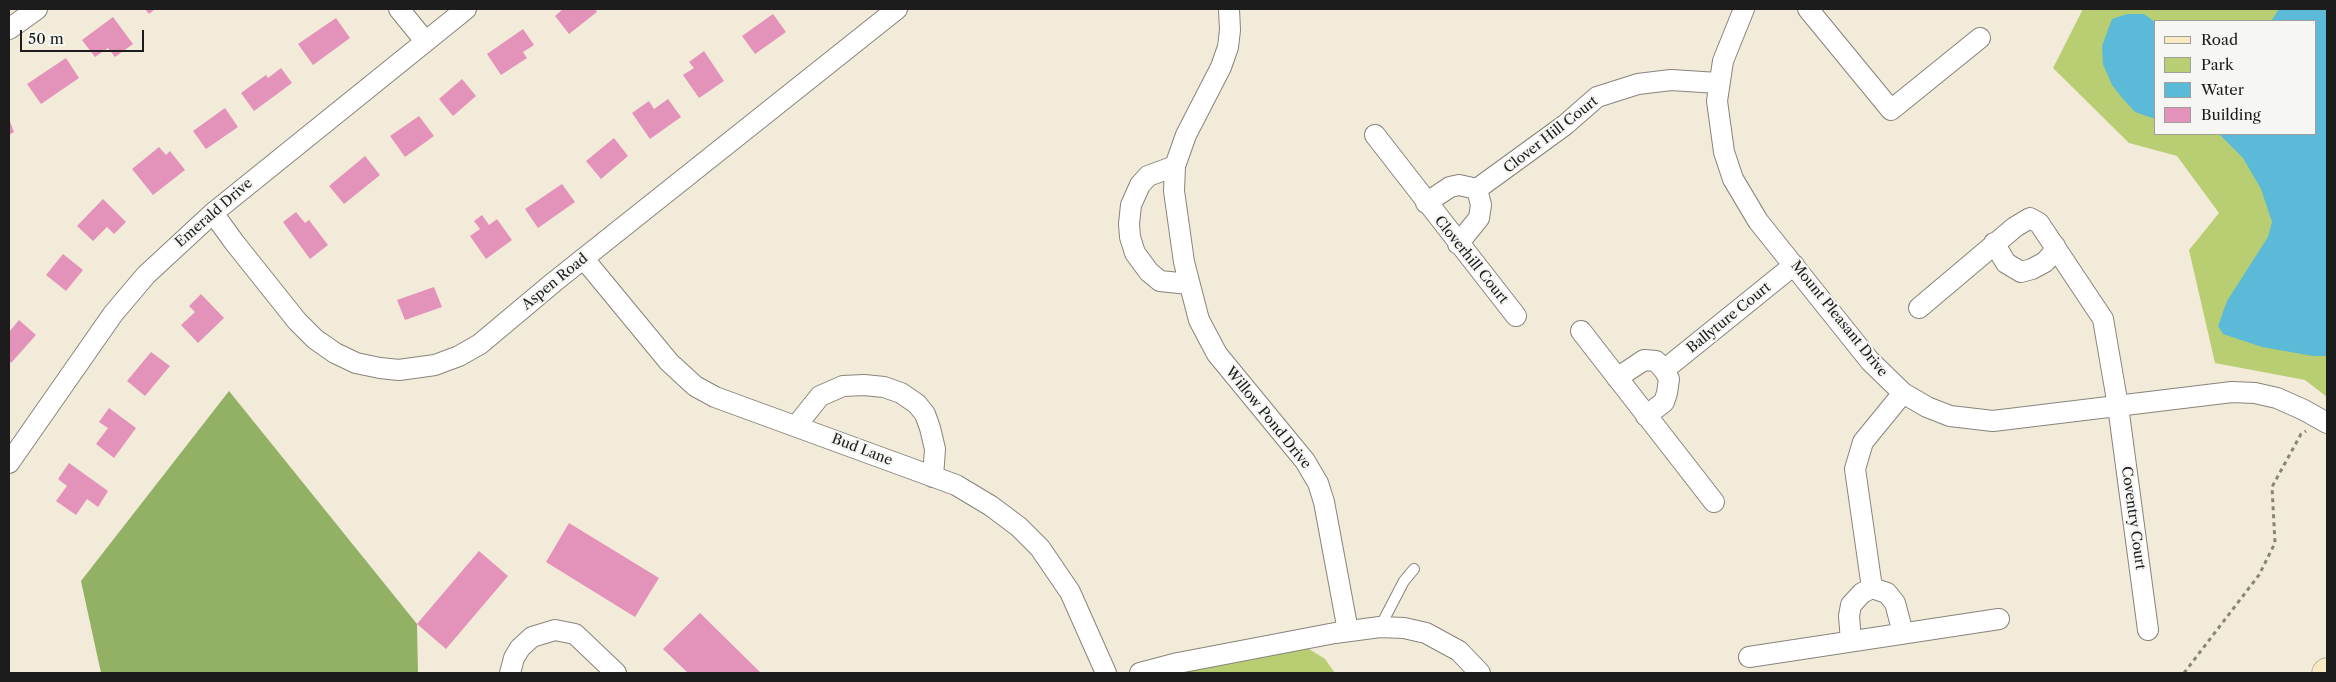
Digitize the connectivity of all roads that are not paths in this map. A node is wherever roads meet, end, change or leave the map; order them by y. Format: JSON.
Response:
{"nodes":[{"id":1,"x":37,"y":9,"type":"edge"},
{"id":2,"x":399,"y":9,"type":"edge"},
{"id":3,"x":466,"y":9,"type":"edge"},
{"id":4,"x":897,"y":9,"type":"edge"},
{"id":5,"x":1229,"y":9,"type":"edge"},
{"id":6,"x":1744,"y":9,"type":"edge"},
{"id":7,"x":1808,"y":9,"type":"edge"},
{"id":8,"x":9,"y":28,"type":"edge"},
{"id":9,"x":1980,"y":38,"type":"dead end"},
{"id":10,"x":425,"y":41,"type":"junction"},
{"id":11,"x":1718,"y":83,"type":"junction"},
{"id":12,"x":1375,"y":136,"type":"dead end"},
{"id":13,"x":1175,"y":166,"type":"junction"},
{"id":14,"x":1477,"y":189,"type":"junction"},
{"id":15,"x":1426,"y":203,"type":"junction"},
{"id":16,"x":213,"y":212,"type":"junction"},
{"id":17,"x":1994,"y":243,"type":"junction"},
{"id":18,"x":1458,"y":244,"type":"junction"},
{"id":19,"x":2055,"y":246,"type":"junction"},
{"id":20,"x":584,"y":259,"type":"junction"},
{"id":21,"x":1794,"y":265,"type":"junction"},
{"id":22,"x":1189,"y":284,"type":"junction"},
{"id":23,"x":1919,"y":308,"type":"dead end"},
{"id":24,"x":1516,"y":316,"type":"dead end"},
{"id":25,"x":1582,"y":331,"type":"dead end"},
{"id":26,"x":1664,"y":370,"type":"junction"},
{"id":27,"x":1617,"y":378,"type":"junction"},
{"id":28,"x":1903,"y":393,"type":"junction"},
{"id":29,"x":2118,"y":406,"type":"junction"},
{"id":30,"x":1646,"y":416,"type":"junction"},
{"id":31,"x":2326,"y":424,"type":"edge"},
{"id":32,"x":796,"y":426,"type":"junction"},
{"id":33,"x":9,"y":463,"type":"edge"},
{"id":34,"x":933,"y":477,"type":"junction"},
{"id":35,"x":1714,"y":502,"type":"dead end"},
{"id":36,"x":1414,"y":569,"type":"dead end"},
{"id":37,"x":1872,"y":588,"type":"junction"},
{"id":38,"x":1999,"y":618,"type":"dead end"},
{"id":39,"x":1380,"y":627,"type":"junction"},
{"id":40,"x":2148,"y":630,"type":"dead end"},
{"id":41,"x":1348,"y":631,"type":"junction"},
{"id":42,"x":1902,"y":633,"type":"junction"},
{"id":43,"x":1851,"y":641,"type":"junction"},
{"id":44,"x":1749,"y":657,"type":"dead end"},
{"id":45,"x":510,"y":673,"type":"edge"},
{"id":46,"x":616,"y":673,"type":"edge"},
{"id":47,"x":1106,"y":673,"type":"edge"},
{"id":48,"x":1140,"y":673,"type":"edge"},
{"id":49,"x":1480,"y":673,"type":"edge"}],
"edges":[{"from":1,"to":8,"type":"street"},
{"from":2,"to":10,"type":"street"},
{"from":3,"to":10,"type":"street","name":"Emerald Drive"},
{"from":4,"to":20,"type":"street","name":"Aspen Road"},
{"from":5,"to":13,"type":"street","name":"Willow Pond Drive"},
{"from":6,"to":11,"type":"street","name":"Mount Pleasant Drive"},
{"from":7,"to":9,"type":"street"},
{"from":10,"to":16,"type":"street","name":"Emerald Drive"},
{"from":11,"to":14,"type":"street","name":"Clover Hill Court"},
{"from":11,"to":21,"type":"street","name":"Mount Pleasant Drive"},
{"from":12,"to":15,"type":"street"},
{"from":13,"to":22,"type":"street","name":"Willow Pond Drive"},
{"from":13,"to":22,"type":"street"},
{"from":14,"to":15,"type":"street"},
{"from":14,"to":18,"type":"street"},
{"from":15,"to":18,"type":"street","name":"Cloverhill Court"},
{"from":16,"to":20,"type":"street","name":"Aspen Road"},
{"from":16,"to":33,"type":"street","name":"Emerald Drive"},
{"from":17,"to":19,"type":"street"},
{"from":17,"to":19,"type":"street"},
{"from":17,"to":23,"type":"street"},
{"from":18,"to":24,"type":"street","name":"Cloverhill Court"},
{"from":19,"to":29,"type":"street","name":"Coventry Court"},
{"from":20,"to":32,"type":"street","name":"Bud Lane"},
{"from":21,"to":26,"type":"street","name":"Ballyture Court"},
{"from":21,"to":28,"type":"street","name":"Mount Pleasant Drive"},
{"from":22,"to":41,"type":"street","name":"Willow Pond Drive"},
{"from":25,"to":27,"type":"street"},
{"from":26,"to":27,"type":"street"},
{"from":26,"to":30,"type":"street"},
{"from":27,"to":30,"type":"street"},
{"from":28,"to":29,"type":"street","name":"Mount Pleasant Drive"},
{"from":28,"to":37,"type":"street"},
{"from":29,"to":31,"type":"street","name":"Mount Pleasant Drive"},
{"from":29,"to":40,"type":"street","name":"Coventry Court"},
{"from":30,"to":35,"type":"street"},
{"from":32,"to":34,"type":"street","name":"Bud Lane"},
{"from":32,"to":34,"type":"street"},
{"from":34,"to":47,"type":"street","name":"Bud Lane"},
{"from":36,"to":39,"type":"lane"},
{"from":37,"to":42,"type":"street"},
{"from":37,"to":43,"type":"street"},
{"from":38,"to":42,"type":"street"},
{"from":39,"to":41,"type":"street"},
{"from":39,"to":49,"type":"street"},
{"from":41,"to":48,"type":"street"},
{"from":42,"to":43,"type":"street"},
{"from":43,"to":44,"type":"street"},
{"from":45,"to":46,"type":"street"}]}
